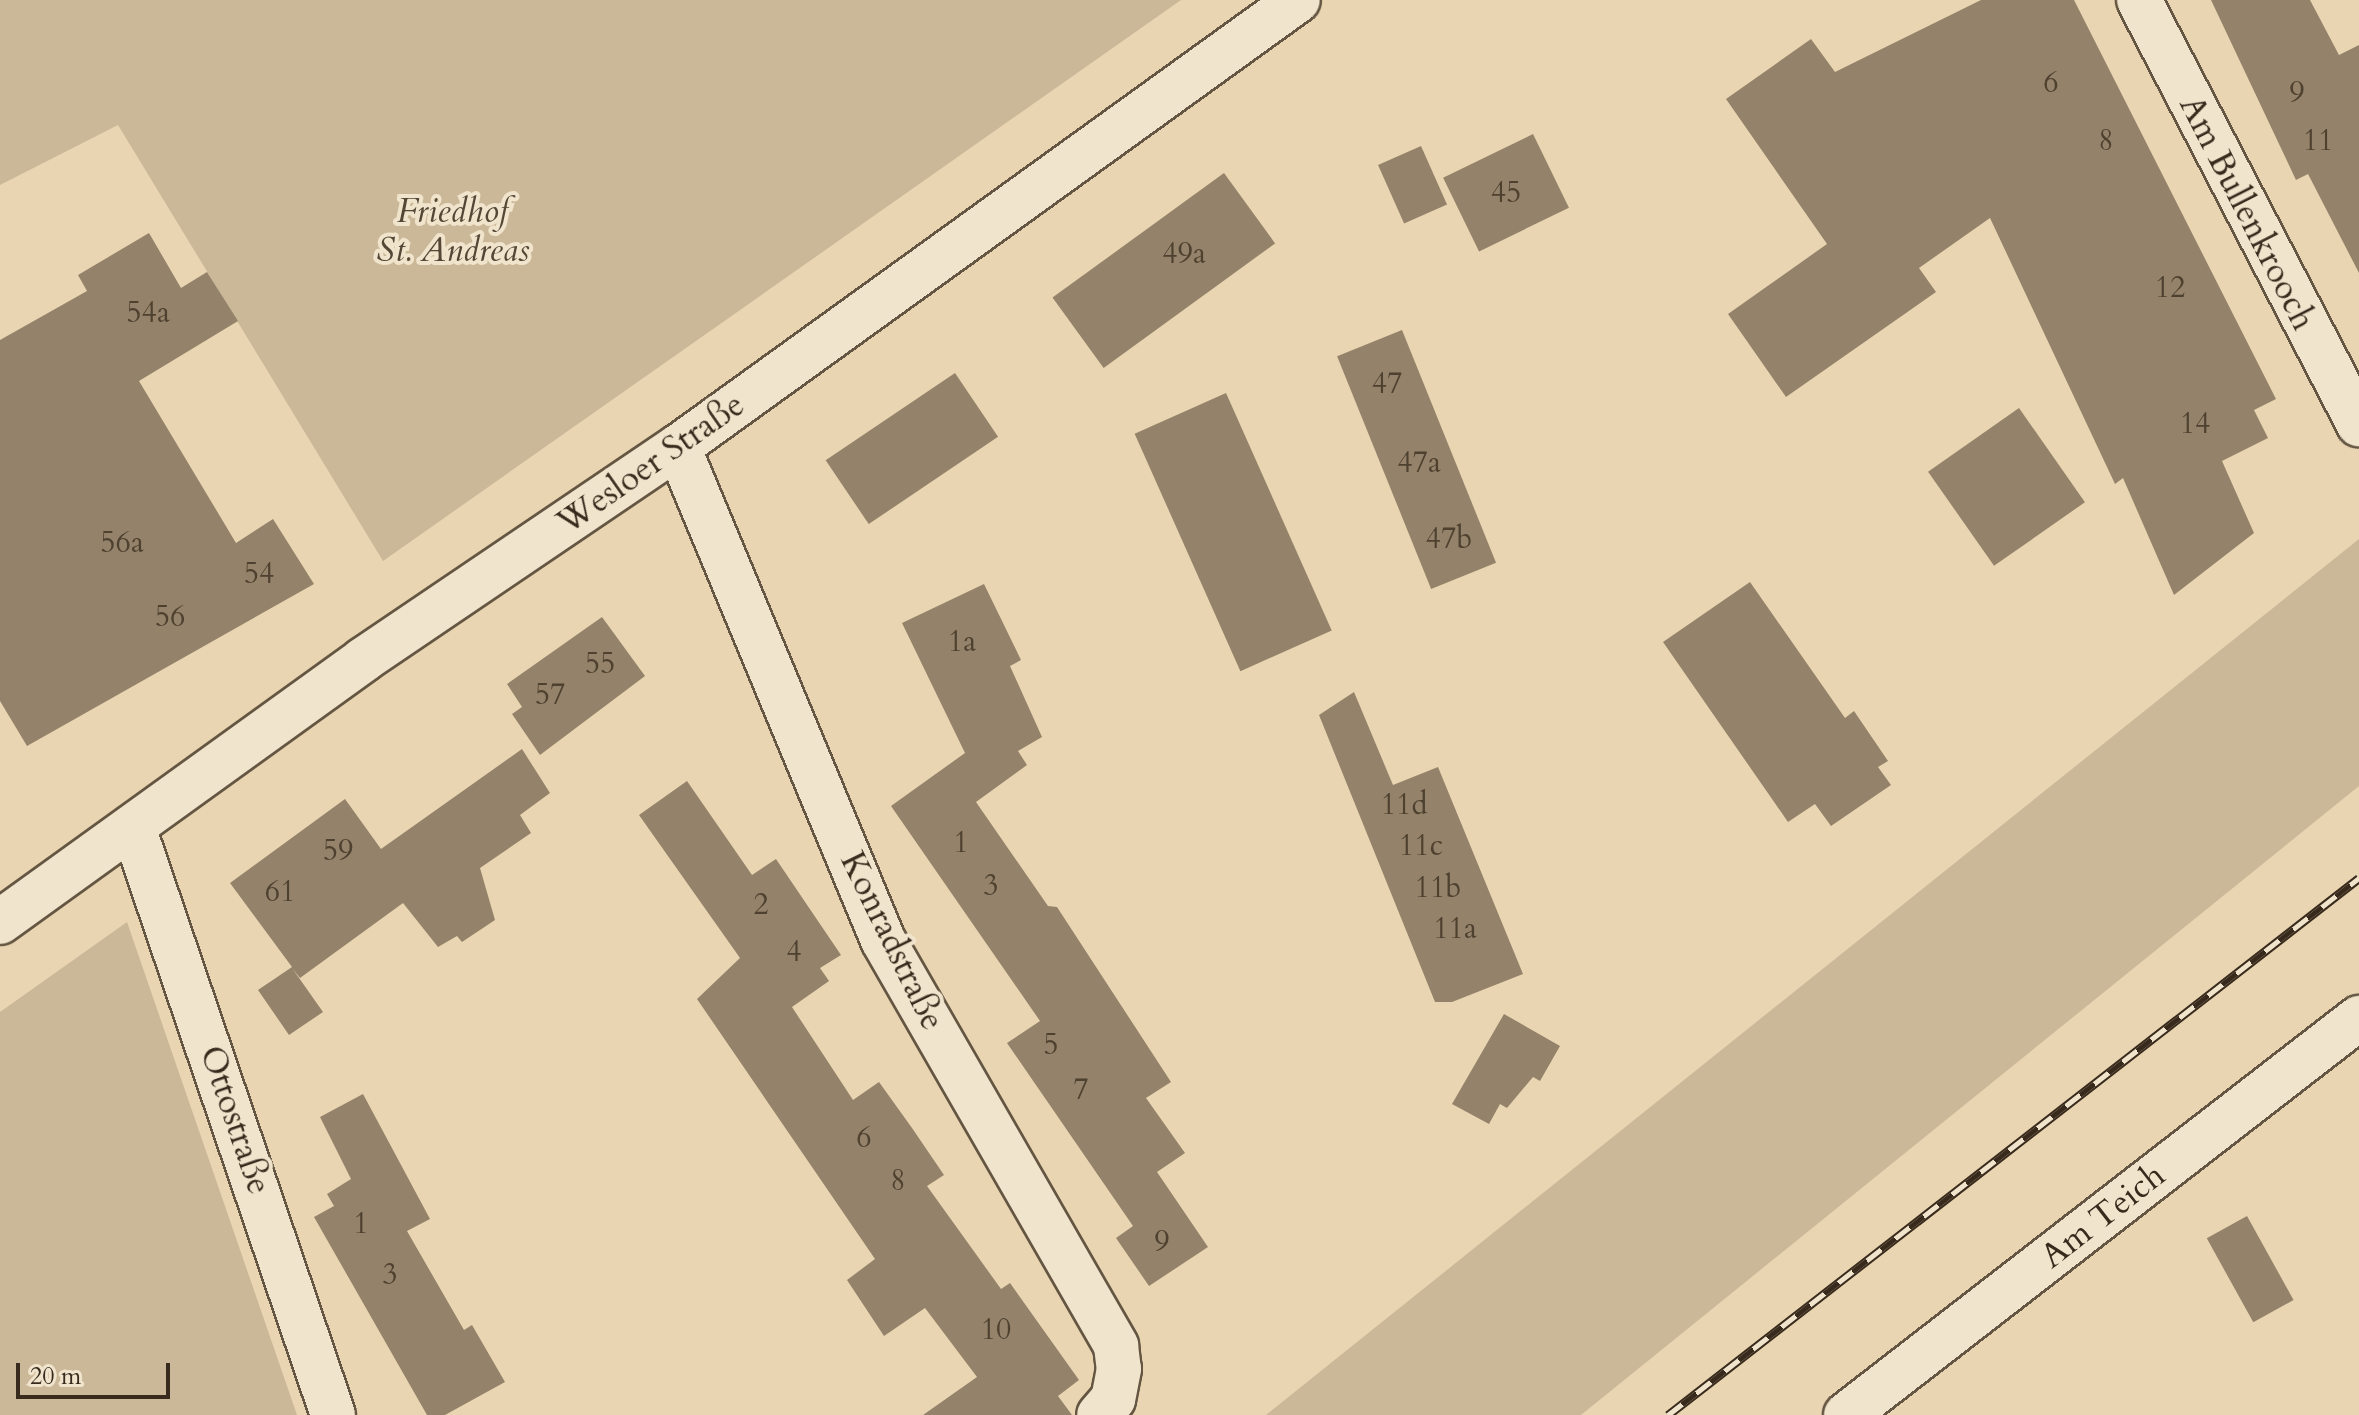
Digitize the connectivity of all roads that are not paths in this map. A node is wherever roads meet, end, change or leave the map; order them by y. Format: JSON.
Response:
{"nodes":[{"id":1,"x":1298,"y":0,"type":"edge"},
{"id":2,"x":2139,"y":0,"type":"edge"},
{"id":3,"x":2359,"y":424,"type":"edge"},
{"id":4,"x":678,"y":447,"type":"junction"},
{"id":5,"x":133,"y":827,"type":"junction"},
{"id":6,"x":0,"y":922,"type":"edge"},
{"id":7,"x":2359,"y":1018,"type":"edge"},
{"id":8,"x":333,"y":1415,"type":"edge"},
{"id":9,"x":1099,"y":1415,"type":"edge"},
{"id":10,"x":1846,"y":1415,"type":"edge"}],
"edges":[{"from":1,"to":4,"type":"street","name":"Wesloer Straße"},
{"from":2,"to":3,"type":"street","name":"Am Bullenkrooch"},
{"from":4,"to":5,"type":"street","name":"Wesloer Straße"},
{"from":4,"to":9,"type":"street","name":"Konradstraße"},
{"from":5,"to":6,"type":"street","name":"Wesloer Straße"},
{"from":5,"to":8,"type":"street","name":"Ottostraße"},
{"from":7,"to":10,"type":"street","name":"Am Teich"}]}
